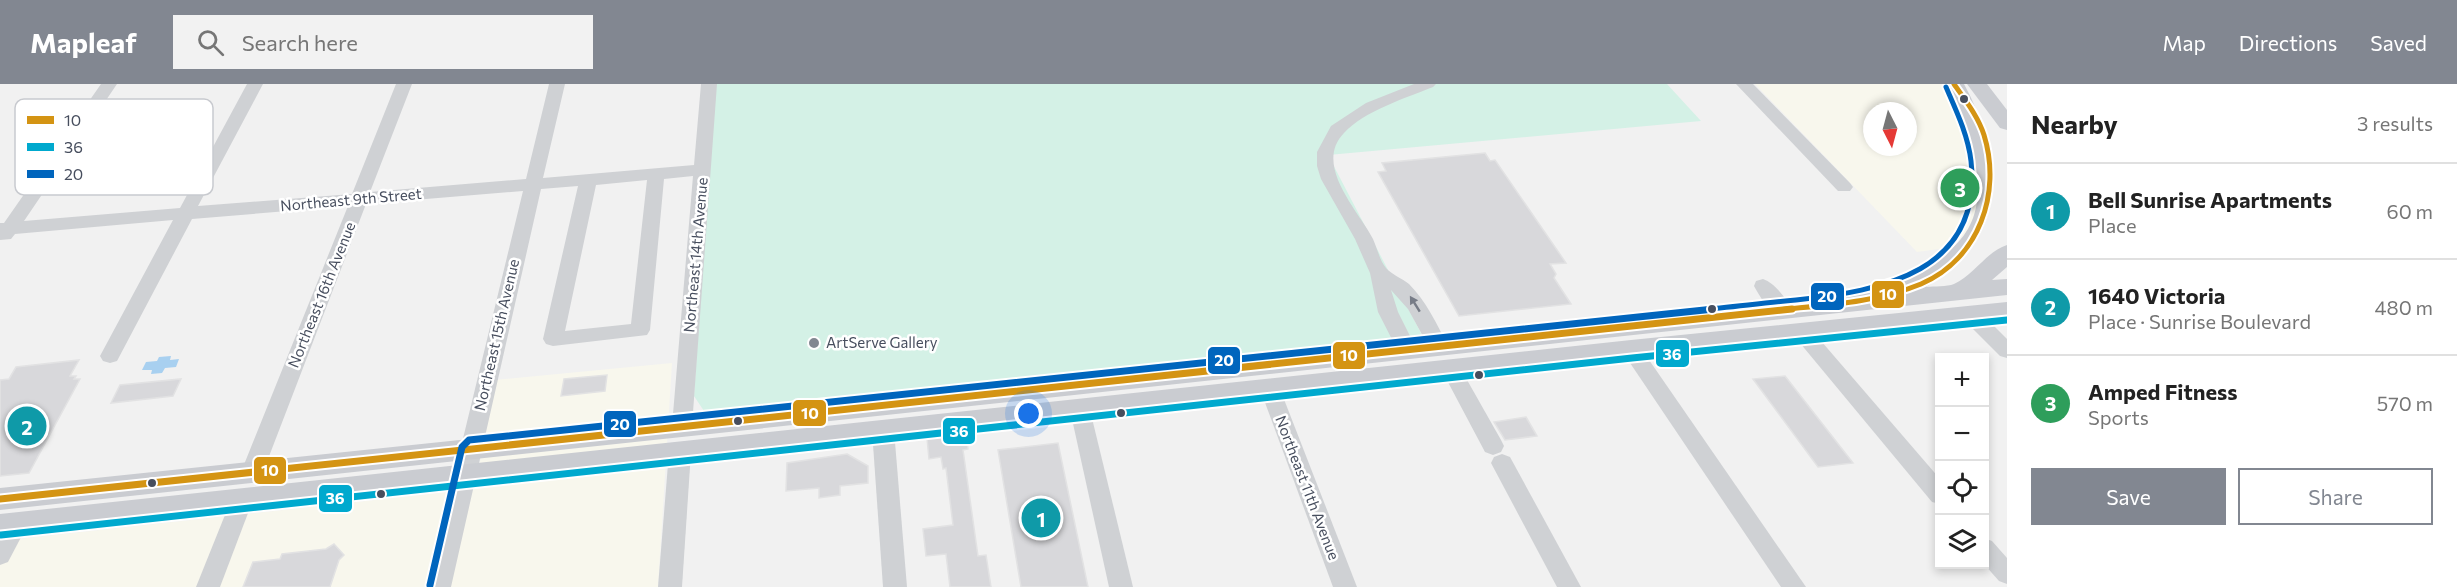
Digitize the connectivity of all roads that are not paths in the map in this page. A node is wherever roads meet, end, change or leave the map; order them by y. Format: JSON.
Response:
{"nodes":[{"id":1,"x":109,"y":84,"type":"edge"},
{"id":2,"x":255,"y":84,"type":"edge"},
{"id":3,"x":404,"y":84,"type":"edge"},
{"id":4,"x":557,"y":84,"type":"edge"},
{"id":5,"x":709,"y":84,"type":"edge"},
{"id":6,"x":1428,"y":84,"type":"edge"},
{"id":7,"x":1743,"y":84,"type":"edge"},
{"id":8,"x":1954,"y":84,"type":"edge"},
{"id":9,"x":1977,"y":84,"type":"edge"},
{"id":10,"x":98,"y":99,"type":"edge"},
{"id":11,"x":2007,"y":124,"type":"edge"},
{"id":12,"x":213,"y":164,"type":"edge"},
{"id":13,"x":703,"y":170,"type":"junction"},
{"id":14,"x":656,"y":174,"type":"junction"},
{"id":15,"x":588,"y":180,"type":"junction"},
{"id":16,"x":532,"y":185,"type":"junction"},
{"id":17,"x":1844,"y":188,"type":"dead end"},
{"id":18,"x":30,"y":195,"type":"edge"},
{"id":19,"x":196,"y":195,"type":"edge"},
{"id":20,"x":360,"y":198,"type":"junction"},
{"id":21,"x":187,"y":213,"type":"junction"},
{"id":22,"x":3,"y":233,"type":"edge"},
{"id":23,"x":2007,"y":253,"type":"edge"},
{"id":24,"x":1379,"y":273,"type":"junction"},
{"id":25,"x":1760,"y":286,"type":"dead end"},
{"id":26,"x":2007,"y":287,"type":"edge"},
{"id":27,"x":1959,"y":292,"type":"junction"},
{"id":28,"x":1863,"y":301,"type":"junction"},
{"id":29,"x":1772,"y":311,"type":"junction"},
{"id":30,"x":2007,"y":311,"type":"edge"},
{"id":31,"x":1972,"y":316,"type":"junction"},
{"id":32,"x":1856,"y":326,"type":"junction"},
{"id":33,"x":1614,"y":327,"type":"junction"},
{"id":34,"x":1802,"y":332,"type":"junction"},
{"id":35,"x":1438,"y":346,"type":"junction"},
{"id":36,"x":1631,"y":350,"type":"junction"},
{"id":37,"x":2007,"y":351,"type":"edge"},
{"id":38,"x":1590,"y":354,"type":"junction"},
{"id":39,"x":111,"y":356,"type":"dead end"},
{"id":40,"x":1406,"y":362,"type":"junction"},
{"id":41,"x":1451,"y":369,"type":"junction"},
{"id":42,"x":1121,"y":380,"type":"junction"},
{"id":43,"x":1270,"y":389,"type":"junction"},
{"id":44,"x":1080,"y":410,"type":"junction"},
{"id":45,"x":682,"y":426,"type":"junction"},
{"id":46,"x":883,"y":430,"type":"junction"},
{"id":47,"x":471,"y":449,"type":"junction"},
{"id":48,"x":680,"y":452,"type":"junction"},
{"id":49,"x":252,"y":472,"type":"junction"},
{"id":50,"x":465,"y":476,"type":"junction"},
{"id":51,"x":1935,"y":489,"type":"edge"},
{"id":52,"x":34,"y":495,"type":"junction"},
{"id":53,"x":0,"y":499,"type":"edge"},
{"id":54,"x":242,"y":500,"type":"junction"},
{"id":55,"x":6,"y":522,"type":"edge"},
{"id":56,"x":1989,"y":554,"type":"edge"},
{"id":57,"x":0,"y":555,"type":"edge"},
{"id":58,"x":2007,"y":574,"type":"edge"},
{"id":59,"x":208,"y":587,"type":"edge"},
{"id":60,"x":440,"y":587,"type":"edge"},
{"id":61,"x":670,"y":587,"type":"edge"},
{"id":62,"x":895,"y":587,"type":"edge"},
{"id":63,"x":1120,"y":587,"type":"edge"},
{"id":64,"x":1345,"y":587,"type":"edge"},
{"id":65,"x":1569,"y":587,"type":"edge"},
{"id":66,"x":1794,"y":587,"type":"edge"}],
"edges":[{"from":1,"to":10,"type":"street"},
{"from":2,"to":12,"type":"street"},
{"from":3,"to":20,"type":"street","name":"Northeast 16th Avenue"},
{"from":4,"to":16,"type":"street","name":"Northeast 15th Avenue"},
{"from":5,"to":13,"type":"street","name":"Northeast 14th Avenue"},
{"from":6,"to":24,"type":"street"},
{"from":7,"to":17,"type":"street"},
{"from":8,"to":28,"type":"main road"},
{"from":9,"to":11,"type":"main road"},
{"from":13,"to":14,"type":"street","name":"Northeast 9th Street"},
{"from":13,"to":45,"type":"street","name":"Northeast 14th Avenue"},
{"from":14,"to":15,"type":"street","name":"Northeast 9th Street"},
{"from":14,"to":15,"type":"street"},
{"from":15,"to":16,"type":"street","name":"Northeast 9th Street"},
{"from":16,"to":20,"type":"street","name":"Northeast 9th Street"},
{"from":16,"to":47,"type":"street","name":"Northeast 15th Avenue"},
{"from":18,"to":22,"type":"street"},
{"from":19,"to":21,"type":"street"},
{"from":20,"to":21,"type":"street","name":"Northeast 9th Street"},
{"from":20,"to":49,"type":"street","name":"Northeast 16th Avenue"},
{"from":21,"to":22,"type":"street","name":"Northeast 9th Street"},
{"from":21,"to":39,"type":"street"},
{"from":23,"to":27,"type":"main road"},
{"from":35,"to":24,"type":"street","one_way":true},
{"from":24,"to":40,"type":"street"},
{"from":25,"to":29,"type":"street"},
{"from":26,"to":27,"type":"main road"},
{"from":27,"to":28,"type":"main road"},
{"from":27,"to":32,"type":"main road"},
{"from":28,"to":29,"type":"main road"},
{"from":29,"to":33,"type":"main road"},
{"from":30,"to":31,"type":"main road"},
{"from":31,"to":32,"type":"main road"},
{"from":31,"to":37,"type":"street"},
{"from":32,"to":34,"type":"main road"},
{"from":33,"to":35,"type":"main road"},
{"from":33,"to":38,"type":"main road"},
{"from":34,"to":36,"type":"main road"},
{"from":34,"to":51,"type":"street"},
{"from":35,"to":40,"type":"main road"},
{"from":36,"to":38,"type":"main road"},
{"from":36,"to":66,"type":"street"},
{"from":38,"to":41,"type":"main road"},
{"from":40,"to":41,"type":"main road"},
{"from":40,"to":42,"type":"main road"},
{"from":40,"to":43,"type":"main road"},
{"from":41,"to":65,"type":"street"},
{"from":42,"to":44,"type":"main road"},
{"from":42,"to":45,"type":"main road"},
{"from":43,"to":44,"type":"main road"},
{"from":43,"to":64,"type":"street","name":"Northeast 11th Avenue"},
{"from":44,"to":46,"type":"main road"},
{"from":44,"to":63,"type":"street"},
{"from":45,"to":47,"type":"main road"},
{"from":46,"to":48,"type":"main road"},
{"from":46,"to":62,"type":"street"},
{"from":47,"to":49,"type":"main road"},
{"from":47,"to":50,"type":"street","name":"Northeast 15th Avenue"},
{"from":48,"to":50,"type":"main road"},
{"from":48,"to":61,"type":"street"},
{"from":49,"to":52,"type":"main road"},
{"from":50,"to":54,"type":"main road"},
{"from":50,"to":60,"type":"street","name":"Northeast 15th Avenue"},
{"from":52,"to":53,"type":"main road"},
{"from":52,"to":55,"type":"main road"},
{"from":54,"to":55,"type":"main road"},
{"from":54,"to":59,"type":"street"},
{"from":55,"to":57,"type":"street"},
{"from":56,"to":58,"type":"street"}]}
